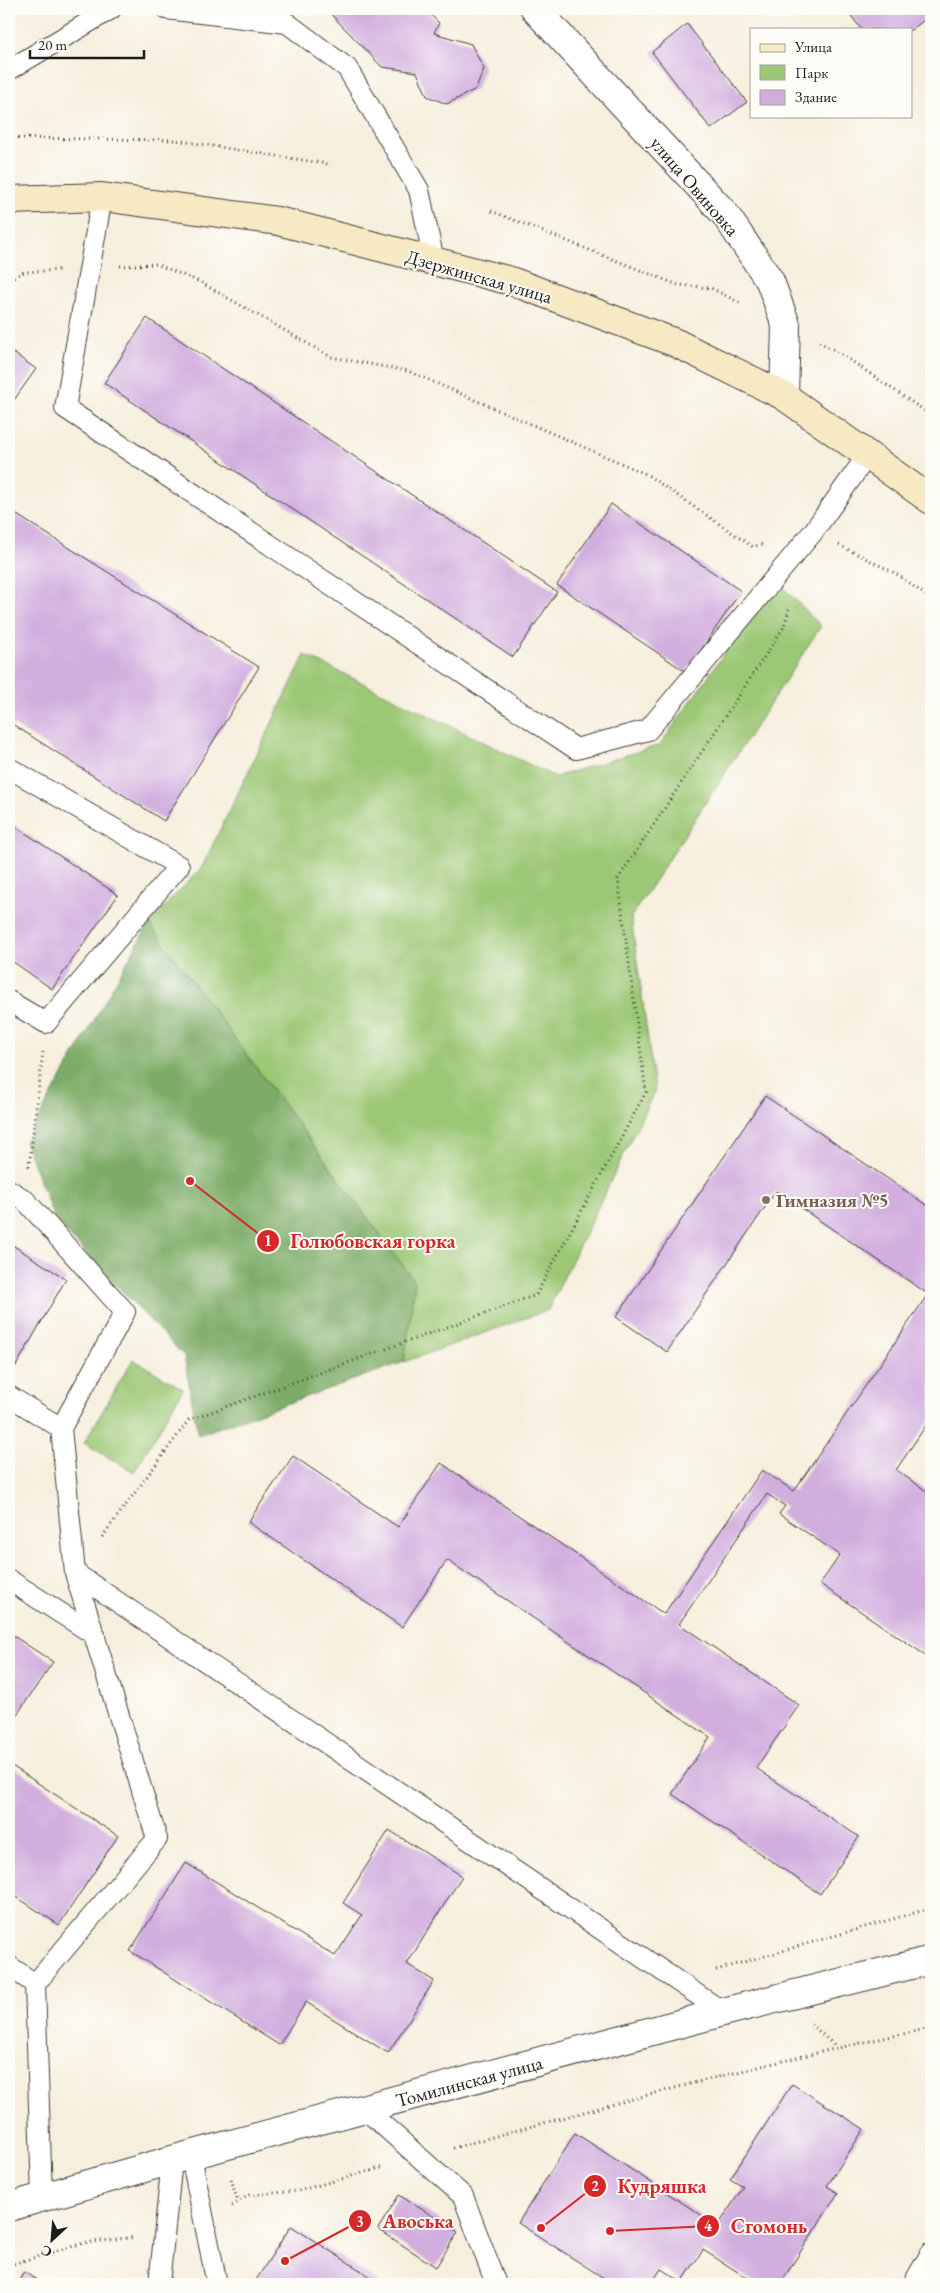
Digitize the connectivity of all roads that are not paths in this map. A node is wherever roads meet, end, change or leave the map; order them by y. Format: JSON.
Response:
{"nodes":[{"id":1,"x":111,"y":9,"type":"edge"},
{"id":2,"x":166,"y":9,"type":"edge"},
{"id":3,"x":535,"y":9,"type":"edge"},
{"id":4,"x":9,"y":70,"type":"edge"},
{"id":5,"x":102,"y":197,"type":"junction"},
{"id":6,"x":9,"y":200,"type":"edge"},
{"id":7,"x":434,"y":261,"type":"junction"},
{"id":8,"x":784,"y":396,"type":"junction"},
{"id":9,"x":867,"y":456,"type":"junction"},
{"id":10,"x":931,"y":500,"type":"edge"},
{"id":11,"x":9,"y":768,"type":"edge"},
{"id":12,"x":9,"y":1001,"type":"edge"},
{"id":13,"x":17,"y":1195,"type":"edge"},
{"id":14,"x":9,"y":1396,"type":"edge"},
{"id":15,"x":61,"y":1428,"type":"junction"},
{"id":16,"x":76,"y":1573,"type":"junction"},
{"id":17,"x":9,"y":1580,"type":"edge"},
{"id":18,"x":94,"y":1635,"type":"junction"},
{"id":19,"x":931,"y":1960,"type":"edge"},
{"id":20,"x":9,"y":1966,"type":"edge"},
{"id":21,"x":35,"y":1984,"type":"junction"},
{"id":22,"x":723,"y":2012,"type":"junction"},
{"id":23,"x":366,"y":2110,"type":"junction"},
{"id":24,"x":182,"y":2158,"type":"junction"},
{"id":25,"x":42,"y":2198,"type":"junction"},
{"id":26,"x":9,"y":2207,"type":"edge"},
{"id":27,"x":931,"y":2253,"type":"edge"},
{"id":28,"x":159,"y":2284,"type":"edge"},
{"id":29,"x":217,"y":2284,"type":"edge"},
{"id":30,"x":496,"y":2284,"type":"edge"},
{"id":31,"x":912,"y":2284,"type":"edge"}],
"edges":[{"from":1,"to":4,"type":"lane"},
{"from":2,"to":7,"type":"lane"},
{"from":3,"to":8,"type":"street","name":"улица Овиновка"},
{"from":5,"to":6,"type":"main road","name":"Дзержинская улица"},
{"from":5,"to":7,"type":"main road","name":"Дзержинская улица"},
{"from":5,"to":9,"type":"lane"},
{"from":7,"to":8,"type":"main road","name":"Дзержинская улица"},
{"from":8,"to":9,"type":"main road","name":"Дзержинская улица"},
{"from":9,"to":10,"type":"main road","name":"Дзержинская улица"},
{"from":11,"to":12,"type":"lane"},
{"from":13,"to":15,"type":"lane"},
{"from":14,"to":15,"type":"lane"},
{"from":15,"to":16,"type":"lane"},
{"from":16,"to":18,"type":"lane"},
{"from":16,"to":22,"type":"lane"},
{"from":17,"to":18,"type":"lane"},
{"from":18,"to":21,"type":"lane"},
{"from":19,"to":22,"type":"street","name":"Томилинская улица"},
{"from":20,"to":21,"type":"lane"},
{"from":21,"to":25,"type":"lane"},
{"from":22,"to":23,"type":"street","name":"Томилинская улица"},
{"from":23,"to":24,"type":"street","name":"Томилинская улица"},
{"from":23,"to":30,"type":"lane"},
{"from":24,"to":25,"type":"street","name":"Томилинская улица"},
{"from":24,"to":28,"type":"lane"},
{"from":24,"to":29,"type":"lane"},
{"from":25,"to":26,"type":"street","name":"Томилинская улица"},
{"from":27,"to":31,"type":"lane"}]}
